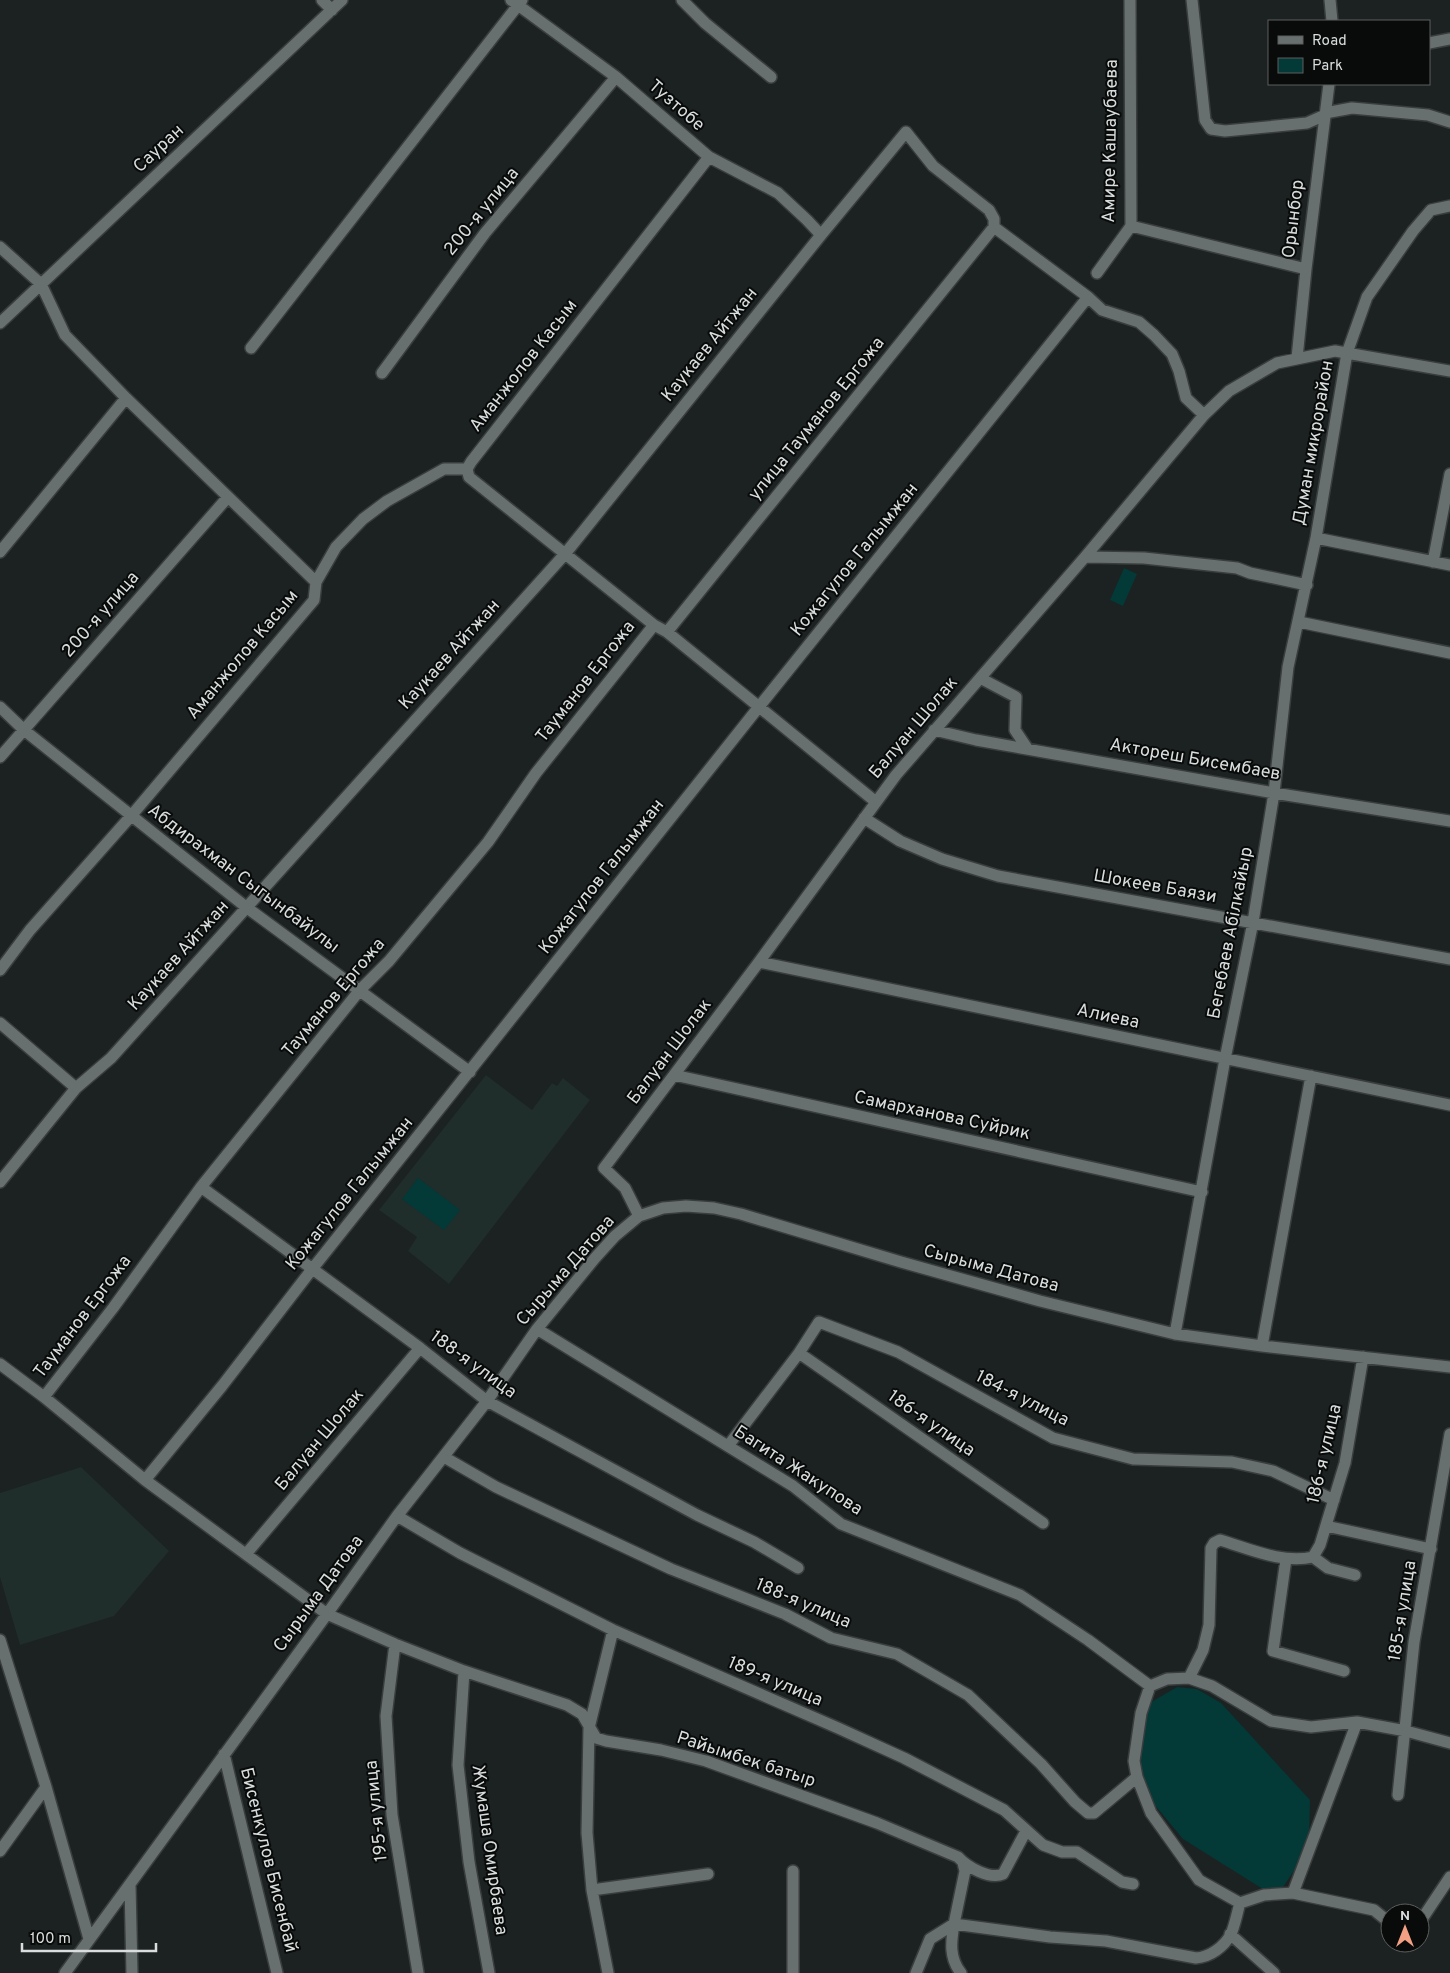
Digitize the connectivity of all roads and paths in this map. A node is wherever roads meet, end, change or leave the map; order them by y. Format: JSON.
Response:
{"nodes":[{"id":1,"x":322,"y":0,"type":"edge"},
{"id":2,"x":342,"y":0,"type":"edge"},
{"id":3,"x":682,"y":0,"type":"edge"},
{"id":4,"x":1130,"y":0,"type":"edge"},
{"id":5,"x":1192,"y":0,"type":"edge"},
{"id":6,"x":1330,"y":0,"type":"edge"},
{"id":7,"x":517,"y":2,"type":"edge"},
{"id":8,"x":332,"y":10,"type":"junction"},
{"id":9,"x":1332,"y":20,"type":"edge"},
{"id":10,"x":1450,"y":39,"type":"edge"},
{"id":11,"x":1430,"y":43,"type":"edge"},
{"id":12,"x":616,"y":77,"type":"junction"},
{"id":13,"x":771,"y":77,"type":"dead end"},
{"id":14,"x":1328,"y":85,"type":"edge"},
{"id":15,"x":1325,"y":114,"type":"junction"},
{"id":16,"x":1450,"y":122,"type":"edge"},
{"id":17,"x":708,"y":157,"type":"junction"},
{"id":18,"x":1450,"y":206,"type":"edge"},
{"id":19,"x":1131,"y":226,"type":"junction"},
{"id":20,"x":994,"y":228,"type":"junction"},
{"id":21,"x":821,"y":235,"type":"junction"},
{"id":22,"x":0,"y":247,"type":"edge"},
{"id":23,"x":1306,"y":269,"type":"junction"},
{"id":24,"x":1097,"y":273,"type":"dead end"},
{"id":25,"x":41,"y":284,"type":"junction"},
{"id":26,"x":1088,"y":297,"type":"junction"},
{"id":27,"x":0,"y":323,"type":"edge"},
{"id":28,"x":250,"y":348,"type":"dead end"},
{"id":29,"x":1347,"y":353,"type":"junction"},
{"id":30,"x":1298,"y":358,"type":"junction"},
{"id":31,"x":1450,"y":371,"type":"edge"},
{"id":32,"x":382,"y":373,"type":"dead end"},
{"id":33,"x":126,"y":398,"type":"junction"},
{"id":34,"x":1204,"y":415,"type":"junction"},
{"id":35,"x":467,"y":469,"type":"junction"},
{"id":36,"x":1450,"y":474,"type":"edge"},
{"id":37,"x":228,"y":497,"type":"junction"},
{"id":38,"x":1316,"y":538,"type":"junction"},
{"id":39,"x":0,"y":552,"type":"edge"},
{"id":40,"x":566,"y":554,"type":"junction"},
{"id":41,"x":1084,"y":557,"type":"junction"},
{"id":42,"x":1433,"y":562,"type":"junction"},
{"id":43,"x":1450,"y":566,"type":"edge"},
{"id":44,"x":316,"y":582,"type":"junction"},
{"id":45,"x":1306,"y":585,"type":"junction"},
{"id":46,"x":1299,"y":622,"type":"junction"},
{"id":47,"x":654,"y":625,"type":"junction"},
{"id":48,"x":667,"y":632,"type":"junction"},
{"id":49,"x":1450,"y":653,"type":"edge"},
{"id":50,"x":980,"y":678,"type":"junction"},
{"id":51,"x":0,"y":707,"type":"edge"},
{"id":52,"x":758,"y":708,"type":"junction"},
{"id":53,"x":24,"y":730,"type":"junction"},
{"id":54,"x":934,"y":730,"type":"junction"},
{"id":55,"x":1027,"y":748,"type":"junction"},
{"id":56,"x":0,"y":757,"type":"edge"},
{"id":57,"x":1274,"y":792,"type":"junction"},
{"id":58,"x":876,"y":802,"type":"junction"},
{"id":59,"x":131,"y":816,"type":"junction"},
{"id":60,"x":864,"y":818,"type":"junction"},
{"id":61,"x":1450,"y":821,"type":"edge"},
{"id":62,"x":246,"y":907,"type":"junction"},
{"id":63,"x":1253,"y":922,"type":"junction"},
{"id":64,"x":1450,"y":958,"type":"edge"},
{"id":65,"x":759,"y":962,"type":"junction"},
{"id":66,"x":0,"y":970,"type":"edge"},
{"id":67,"x":360,"y":990,"type":"junction"},
{"id":68,"x":0,"y":1023,"type":"edge"},
{"id":69,"x":1225,"y":1059,"type":"junction"},
{"id":70,"x":470,"y":1072,"type":"junction"},
{"id":71,"x":674,"y":1076,"type":"junction"},
{"id":72,"x":1311,"y":1076,"type":"junction"},
{"id":73,"x":76,"y":1088,"type":"junction"},
{"id":74,"x":1450,"y":1105,"type":"edge"},
{"id":75,"x":0,"y":1182,"type":"edge"},
{"id":76,"x":201,"y":1187,"type":"junction"},
{"id":77,"x":1202,"y":1192,"type":"junction"},
{"id":78,"x":639,"y":1216,"type":"junction"},
{"id":79,"x":313,"y":1268,"type":"junction"},
{"id":80,"x":537,"y":1329,"type":"junction"},
{"id":81,"x":1175,"y":1334,"type":"junction"},
{"id":82,"x":1262,"y":1346,"type":"junction"},
{"id":83,"x":420,"y":1348,"type":"junction"},
{"id":84,"x":799,"y":1353,"type":"junction"},
{"id":85,"x":1363,"y":1357,"type":"junction"},
{"id":86,"x":0,"y":1364,"type":"edge"},
{"id":87,"x":1450,"y":1367,"type":"edge"},
{"id":88,"x":44,"y":1397,"type":"junction"},
{"id":89,"x":487,"y":1401,"type":"junction"},
{"id":90,"x":1450,"y":1434,"type":"edge"},
{"id":91,"x":728,"y":1446,"type":"junction"},
{"id":92,"x":444,"y":1457,"type":"junction"},
{"id":93,"x":145,"y":1480,"type":"junction"},
{"id":94,"x":1334,"y":1500,"type":"junction"},
{"id":95,"x":397,"y":1516,"type":"junction"},
{"id":96,"x":1043,"y":1523,"type":"dead end"},
{"id":97,"x":1326,"y":1526,"type":"junction"},
{"id":98,"x":1431,"y":1548,"type":"junction"},
{"id":99,"x":246,"y":1554,"type":"junction"},
{"id":100,"x":1313,"y":1557,"type":"junction"},
{"id":101,"x":1286,"y":1559,"type":"junction"},
{"id":102,"x":798,"y":1568,"type":"dead end"},
{"id":103,"x":1355,"y":1575,"type":"dead end"},
{"id":104,"x":327,"y":1614,"type":"junction"},
{"id":105,"x":613,"y":1630,"type":"junction"},
{"id":106,"x":0,"y":1640,"type":"edge"},
{"id":107,"x":395,"y":1644,"type":"junction"},
{"id":108,"x":464,"y":1671,"type":"junction"},
{"id":109,"x":1344,"y":1671,"type":"dead end"},
{"id":110,"x":1189,"y":1678,"type":"junction"},
{"id":111,"x":1150,"y":1686,"type":"junction"},
{"id":112,"x":1357,"y":1722,"type":"junction"},
{"id":113,"x":589,"y":1728,"type":"junction"},
{"id":114,"x":1406,"y":1731,"type":"junction"},
{"id":115,"x":1450,"y":1743,"type":"edge"},
{"id":116,"x":224,"y":1754,"type":"junction"},
{"id":117,"x":1137,"y":1777,"type":"junction"},
{"id":118,"x":46,"y":1787,"type":"junction"},
{"id":119,"x":1398,"y":1795,"type":"dead end"},
{"id":120,"x":1026,"y":1831,"type":"junction"},
{"id":121,"x":0,"y":1851,"type":"edge"},
{"id":122,"x":963,"y":1864,"type":"junction"},
{"id":123,"x":792,"y":1871,"type":"dead end"},
{"id":124,"x":708,"y":1874,"type":"dead end"},
{"id":125,"x":1450,"y":1877,"type":"edge"},
{"id":126,"x":1133,"y":1884,"type":"dead end"},
{"id":127,"x":130,"y":1885,"type":"junction"},
{"id":128,"x":592,"y":1890,"type":"junction"},
{"id":129,"x":1293,"y":1893,"type":"junction"},
{"id":130,"x":1240,"y":1903,"type":"junction"},
{"id":131,"x":1430,"y":1907,"type":"edge"},
{"id":132,"x":1380,"y":1915,"type":"edge"},
{"id":133,"x":954,"y":1924,"type":"junction"},
{"id":134,"x":1230,"y":1934,"type":"junction"},
{"id":135,"x":89,"y":1939,"type":"junction"},
{"id":136,"x":75,"y":1961,"type":"junction"},
{"id":137,"x":65,"y":1973,"type":"edge"},
{"id":138,"x":74,"y":1973,"type":"edge"},
{"id":139,"x":132,"y":1973,"type":"edge"},
{"id":140,"x":277,"y":1973,"type":"edge"},
{"id":141,"x":418,"y":1973,"type":"edge"},
{"id":142,"x":489,"y":1973,"type":"edge"},
{"id":143,"x":608,"y":1973,"type":"edge"},
{"id":144,"x":793,"y":1973,"type":"edge"},
{"id":145,"x":916,"y":1973,"type":"edge"},
{"id":146,"x":961,"y":1973,"type":"edge"},
{"id":147,"x":1274,"y":1973,"type":"edge"}],
"edges":[{"from":1,"to":8,"type":"street"},
{"from":2,"to":8,"type":"street","name":"Сауран"},
{"from":3,"to":13,"type":"street"},
{"from":4,"to":19,"type":"street","name":"Амире Кашаубаева"},
{"from":5,"to":15,"type":"street"},
{"from":6,"to":9,"type":"street"},
{"from":7,"to":12,"type":"street","name":"Тузтобе"},
{"from":7,"to":28,"type":"street"},
{"from":8,"to":25,"type":"street","name":"Сауран"},
{"from":10,"to":11,"type":"street"},
{"from":12,"to":17,"type":"street","name":"Тузтобе"},
{"from":12,"to":32,"type":"street","name":"200-я улица"},
{"from":14,"to":15,"type":"street","name":"Орынбор"},
{"from":15,"to":16,"type":"street"},
{"from":15,"to":23,"type":"street","name":"Орынбор"},
{"from":17,"to":21,"type":"street","name":"Тузтобе"},
{"from":17,"to":35,"type":"street","name":"Аманжолов Касым"},
{"from":18,"to":29,"type":"street","name":"Думан микрорайон"},
{"from":19,"to":23,"type":"street"},
{"from":19,"to":24,"type":"street","name":"Амире Кашаубаева"},
{"from":20,"to":21,"type":"street","name":"Каукаев Айтжан"},
{"from":20,"to":26,"type":"street"},
{"from":20,"to":48,"type":"street","name":"улица Тауманов Ергожа"},
{"from":21,"to":40,"type":"street","name":"Каукаев Айтжан"},
{"from":22,"to":25,"type":"street"},
{"from":23,"to":30,"type":"street","name":"Орынбор"},
{"from":25,"to":27,"type":"street","name":"Сауран"},
{"from":25,"to":33,"type":"street"},
{"from":26,"to":34,"type":"street"},
{"from":26,"to":52,"type":"street","name":"Кожагулов Галымжан"},
{"from":29,"to":30,"type":"street","name":"Балуан Шолак"},
{"from":29,"to":31,"type":"street","name":"Балуан Шолак"},
{"from":29,"to":38,"type":"street","name":"Думан микрорайон"},
{"from":30,"to":34,"type":"street","name":"Балуан Шолак"},
{"from":33,"to":37,"type":"street"},
{"from":33,"to":39,"type":"street"},
{"from":34,"to":41,"type":"street","name":"Балуан Шолак"},
{"from":35,"to":40,"type":"street"},
{"from":35,"to":44,"type":"street","name":"Аманжолов Касым"},
{"from":36,"to":42,"type":"street"},
{"from":37,"to":44,"type":"street"},
{"from":37,"to":53,"type":"street","name":"200-я улица"},
{"from":38,"to":42,"type":"street"},
{"from":38,"to":45,"type":"street","name":"Бегебаев Абілкайыр"},
{"from":40,"to":47,"type":"street"},
{"from":40,"to":62,"type":"street","name":"Каукаев Айтжан"},
{"from":41,"to":45,"type":"street"},
{"from":41,"to":50,"type":"street","name":"Балуан Шолак"},
{"from":42,"to":43,"type":"street"},
{"from":44,"to":59,"type":"street","name":"Аманжолов Касым"},
{"from":45,"to":46,"type":"street","name":"Бегебаев Абілкайыр"},
{"from":46,"to":49,"type":"street"},
{"from":46,"to":57,"type":"street","name":"Бегебаев Абілкайыр"},
{"from":47,"to":48,"type":"street"},
{"from":47,"to":67,"type":"street","name":"Тауманов Ергожа"},
{"from":48,"to":52,"type":"street"},
{"from":50,"to":54,"type":"street","name":"Балуан Шолак"},
{"from":50,"to":55,"type":"street"},
{"from":51,"to":53,"type":"street","name":"Абдирахман Сыгынбайулы"},
{"from":52,"to":58,"type":"street"},
{"from":52,"to":70,"type":"street","name":"Кожагулов Галымжан"},
{"from":53,"to":56,"type":"street","name":"200-я улица"},
{"from":53,"to":59,"type":"street","name":"Абдирахман Сыгынбайулы"},
{"from":54,"to":55,"type":"street","name":"Актореш Бисембаев"},
{"from":54,"to":58,"type":"street","name":"Балуан Шолак"},
{"from":55,"to":57,"type":"street","name":"Актореш Бисембаев"},
{"from":57,"to":61,"type":"street","name":"Актореш Бисембаев"},
{"from":57,"to":63,"type":"street","name":"Бегебаев Абілкайыр"},
{"from":58,"to":60,"type":"street","name":"Балуан Шолак"},
{"from":59,"to":62,"type":"street","name":"Абдирахман Сыгынбайулы"},
{"from":59,"to":66,"type":"street","name":"Аманжолов Касым"},
{"from":60,"to":63,"type":"street","name":"Шокеев Баязи"},
{"from":60,"to":65,"type":"street","name":"Балуан Шолак"},
{"from":62,"to":67,"type":"street","name":"Абдирахман Сыгынбайулы"},
{"from":62,"to":73,"type":"street","name":"Каукаев Айтжан"},
{"from":63,"to":64,"type":"street","name":"Шокеев Баязи"},
{"from":63,"to":69,"type":"street","name":"Бегебаев Абілкайыр"},
{"from":65,"to":69,"type":"street","name":"Алиева"},
{"from":65,"to":71,"type":"street","name":"Балуан Шолак"},
{"from":67,"to":70,"type":"street","name":"Абдирахман Сыгынбайулы"},
{"from":67,"to":76,"type":"street","name":"Тауманов Ергожа"},
{"from":68,"to":73,"type":"street"},
{"from":69,"to":72,"type":"street","name":"Алиева"},
{"from":69,"to":77,"type":"street","name":"Бегебаев Абілкайыр"},
{"from":70,"to":79,"type":"street","name":"Кожагулов Галымжан"},
{"from":71,"to":77,"type":"street","name":"Самарханова Суйрик"},
{"from":71,"to":78,"type":"street","name":"Балуан Шолак"},
{"from":72,"to":74,"type":"street","name":"Алиева"},
{"from":72,"to":82,"type":"street"},
{"from":73,"to":75,"type":"street","name":"Каукаев Айтжан"},
{"from":76,"to":79,"type":"street","name":"188-я улица"},
{"from":76,"to":88,"type":"street","name":"Тауманов Ергожа"},
{"from":77,"to":81,"type":"street","name":"Бегебаев Абілкайыр"},
{"from":78,"to":80,"type":"street","name":"Сырыма Датова"},
{"from":78,"to":81,"type":"street","name":"Сырыма Датова"},
{"from":79,"to":83,"type":"street","name":"188-я улица"},
{"from":79,"to":93,"type":"street","name":"Кожагулов Галымжан"},
{"from":80,"to":89,"type":"street","name":"Сырыма Датова"},
{"from":80,"to":91,"type":"street","name":"Багита Жакупова"},
{"from":81,"to":82,"type":"street","name":"Сырыма Датова"},
{"from":82,"to":85,"type":"street","name":"Сырыма Датова"},
{"from":83,"to":89,"type":"street","name":"188-я улица"},
{"from":83,"to":99,"type":"street","name":"Балуан Шолак"},
{"from":84,"to":91,"type":"street"},
{"from":84,"to":94,"type":"street","name":"184-я улица"},
{"from":84,"to":96,"type":"street","name":"186-я улица"},
{"from":85,"to":87,"type":"street","name":"Сырыма Датова"},
{"from":85,"to":94,"type":"street","name":"186-я улица"},
{"from":86,"to":88,"type":"street","name":"Райымбек батыр"},
{"from":88,"to":93,"type":"street","name":"Райымбек батыр"},
{"from":89,"to":92,"type":"street","name":"Сырыма Датова"},
{"from":89,"to":102,"type":"street","name":"188-я улица"},
{"from":90,"to":98,"type":"street","name":"185-я улица"},
{"from":91,"to":111,"type":"street","name":"Багита Жакупова"},
{"from":92,"to":95,"type":"street","name":"Сырыма Датова"},
{"from":92,"to":117,"type":"street","name":"188-я улица"},
{"from":93,"to":99,"type":"street","name":"Райымбек батыр"},
{"from":94,"to":97,"type":"street","name":"186-я улица"},
{"from":95,"to":104,"type":"street","name":"Сырыма Датова"},
{"from":95,"to":105,"type":"street","name":"189-я улица"},
{"from":97,"to":98,"type":"street"},
{"from":97,"to":100,"type":"street","name":"186-я улица"},
{"from":98,"to":114,"type":"street","name":"185-я улица"},
{"from":99,"to":104,"type":"street","name":"Райымбек батыр"},
{"from":100,"to":101,"type":"street"},
{"from":100,"to":103,"type":"street"},
{"from":101,"to":109,"type":"street"},
{"from":101,"to":110,"type":"street"},
{"from":104,"to":107,"type":"street","name":"Райымбек батыр"},
{"from":104,"to":116,"type":"street","name":"Сырыма Датова"},
{"from":105,"to":113,"type":"street"},
{"from":105,"to":120,"type":"street","name":"189-я улица"},
{"from":106,"to":118,"type":"street"},
{"from":107,"to":108,"type":"street","name":"Райымбек батыр"},
{"from":107,"to":141,"type":"street","name":"195-я улица"},
{"from":108,"to":113,"type":"street","name":"Райымбек батыр"},
{"from":108,"to":142,"type":"street","name":"Жумаша Омирбаева"},
{"from":110,"to":111,"type":"street"},
{"from":110,"to":112,"type":"street"},
{"from":111,"to":117,"type":"street"},
{"from":112,"to":114,"type":"street"},
{"from":112,"to":129,"type":"street"},
{"from":113,"to":122,"type":"street","name":"Райымбек батыр"},
{"from":113,"to":128,"type":"street"},
{"from":114,"to":115,"type":"street"},
{"from":114,"to":119,"type":"street","name":"185-я улица"},
{"from":116,"to":127,"type":"street","name":"Сырыма Датова"},
{"from":116,"to":140,"type":"street","name":"Бисенкулов Бисенбай"},
{"from":117,"to":130,"type":"street"},
{"from":118,"to":121,"type":"street"},
{"from":118,"to":135,"type":"street"},
{"from":120,"to":122,"type":"street","name":"Райымбек батыр"},
{"from":120,"to":126,"type":"street","name":"189-я улица"},
{"from":122,"to":133,"type":"street"},
{"from":123,"to":144,"type":"street"},
{"from":124,"to":128,"type":"street"},
{"from":125,"to":131,"type":"street"},
{"from":127,"to":135,"type":"street","name":"Сырыма Датова"},
{"from":127,"to":139,"type":"street"},
{"from":128,"to":143,"type":"street"},
{"from":129,"to":130,"type":"street"},
{"from":129,"to":132,"type":"street"},
{"from":130,"to":134,"type":"street"},
{"from":133,"to":134,"type":"street"},
{"from":133,"to":145,"type":"street"},
{"from":133,"to":146,"type":"street"},
{"from":134,"to":147,"type":"street"},
{"from":135,"to":136,"type":"street","name":"Сырыма Датова"},
{"from":136,"to":137,"type":"street","name":"Сырыма Датова"},
{"from":136,"to":138,"type":"street"}]}
